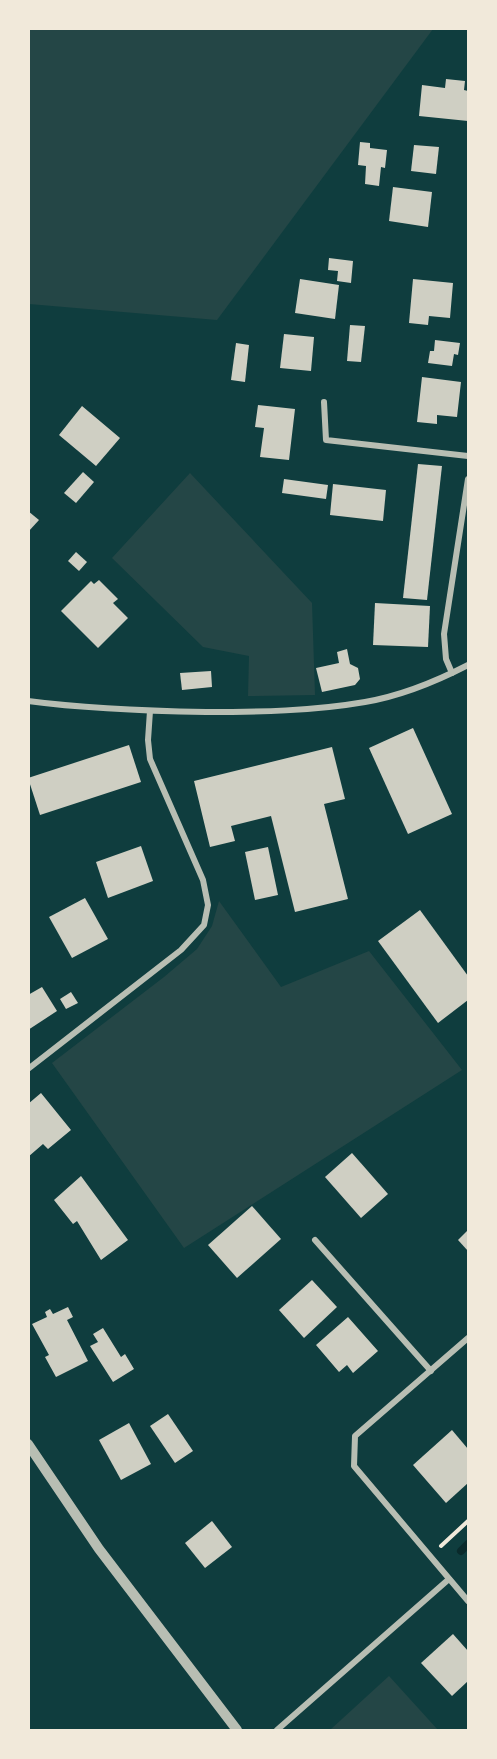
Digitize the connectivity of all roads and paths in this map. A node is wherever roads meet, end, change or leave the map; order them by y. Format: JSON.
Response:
{"nodes":[{"id":1,"x":324,"y":402,"type":"dead end"},
{"id":2,"x":468,"y":456,"type":"edge"},
{"id":3,"x":468,"y":479,"type":"edge"},
{"id":4,"x":468,"y":665,"type":"edge"},
{"id":5,"x":452,"y":673,"type":"junction"},
{"id":6,"x":28,"y":701,"type":"edge"},
{"id":7,"x":150,"y":711,"type":"junction"},
{"id":8,"x":28,"y":1069,"type":"edge"},
{"id":9,"x":315,"y":1240,"type":"dead end"},
{"id":10,"x":468,"y":1338,"type":"edge"},
{"id":11,"x":431,"y":1371,"type":"junction"},
{"id":12,"x":28,"y":1444,"type":"edge"},
{"id":13,"x":468,"y":1521,"type":"edge"},
{"id":14,"x":430,"y":1557,"type":"junction"},
{"id":15,"x":449,"y":1579,"type":"junction"},
{"id":16,"x":468,"y":1601,"type":"edge"},
{"id":17,"x":237,"y":1731,"type":"edge"},
{"id":18,"x":277,"y":1731,"type":"edge"}],
"edges":[{"from":1,"to":2,"type":"street"},
{"from":3,"to":5,"type":"street"},
{"from":4,"to":5,"type":"street"},
{"from":5,"to":7,"type":"street"},
{"from":6,"to":7,"type":"street"},
{"from":7,"to":8,"type":"street"},
{"from":9,"to":11,"type":"street"},
{"from":10,"to":11,"type":"street"},
{"from":11,"to":14,"type":"street"},
{"from":12,"to":17,"type":"street"},
{"from":13,"to":14,"type":"path"},
{"from":14,"to":15,"type":"street"},
{"from":15,"to":16,"type":"street"},
{"from":15,"to":18,"type":"street"}]}
